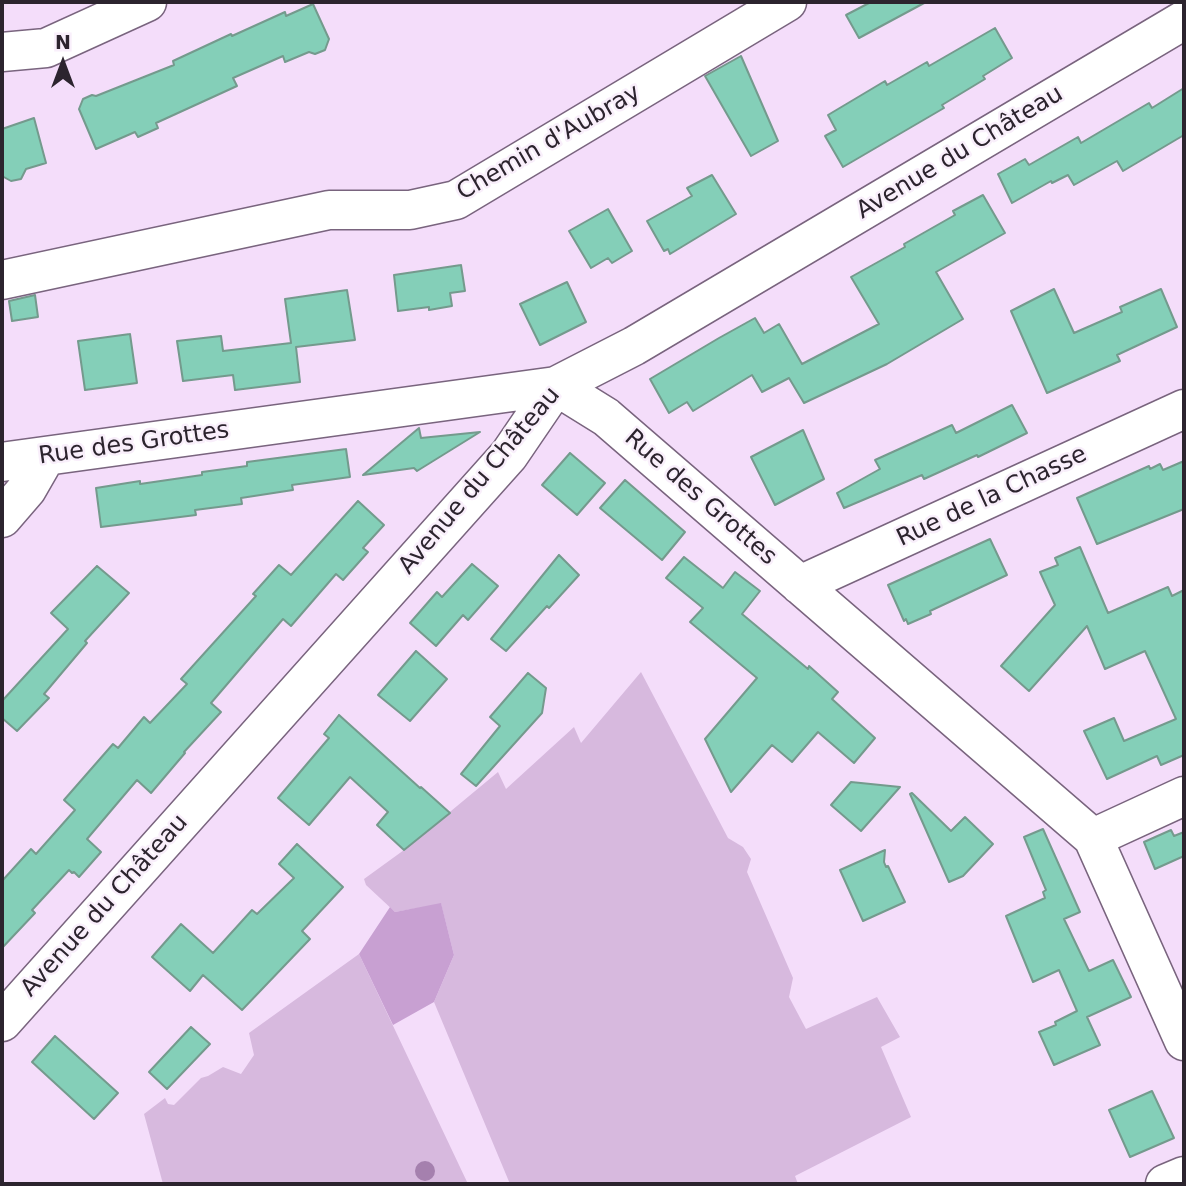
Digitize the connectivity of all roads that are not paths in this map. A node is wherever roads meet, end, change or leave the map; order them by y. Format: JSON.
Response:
{"nodes":[{"id":1,"x":147,"y":2,"type":"edge"},
{"id":2,"x":787,"y":2,"type":"edge"},
{"id":3,"x":1184,"y":20,"type":"edge"},
{"id":4,"x":2,"y":52,"type":"edge"},
{"id":5,"x":2,"y":280,"type":"edge"},
{"id":6,"x":556,"y":386,"type":"junction"},
{"id":7,"x":1184,"y":409,"type":"edge"},
{"id":8,"x":46,"y":456,"type":"junction"},
{"id":9,"x":2,"y":462,"type":"edge"},
{"id":10,"x":2,"y":518,"type":"edge"},
{"id":11,"x":800,"y":585,"type":"junction"},
{"id":12,"x":1184,"y":796,"type":"edge"},
{"id":13,"x":1093,"y":838,"type":"junction"},
{"id":14,"x":2,"y":1022,"type":"edge"},
{"id":15,"x":1184,"y":1041,"type":"edge"},
{"id":16,"x":1184,"y":1176,"type":"edge"},
{"id":17,"x":1165,"y":1184,"type":"edge"}],
"edges":[{"from":1,"to":4,"type":"street"},
{"from":2,"to":5,"type":"street","name":"Chemin d'Aubray"},
{"from":3,"to":6,"type":"street","name":"Avenue du Château"},
{"from":6,"to":8,"type":"street","name":"Rue des Grottes"},
{"from":6,"to":11,"type":"street","name":"Rue des Grottes"},
{"from":6,"to":14,"type":"street","name":"Avenue du Château"},
{"from":7,"to":11,"type":"street","name":"Rue de la Chasse"},
{"from":8,"to":9,"type":"street","name":"Rue des Grottes"},
{"from":8,"to":10,"type":"street"},
{"from":11,"to":13,"type":"street","name":"Rue des Grottes"},
{"from":12,"to":13,"type":"street"},
{"from":13,"to":15,"type":"street","name":"Rue des Grottes"},
{"from":16,"to":17,"type":"street"}]}
